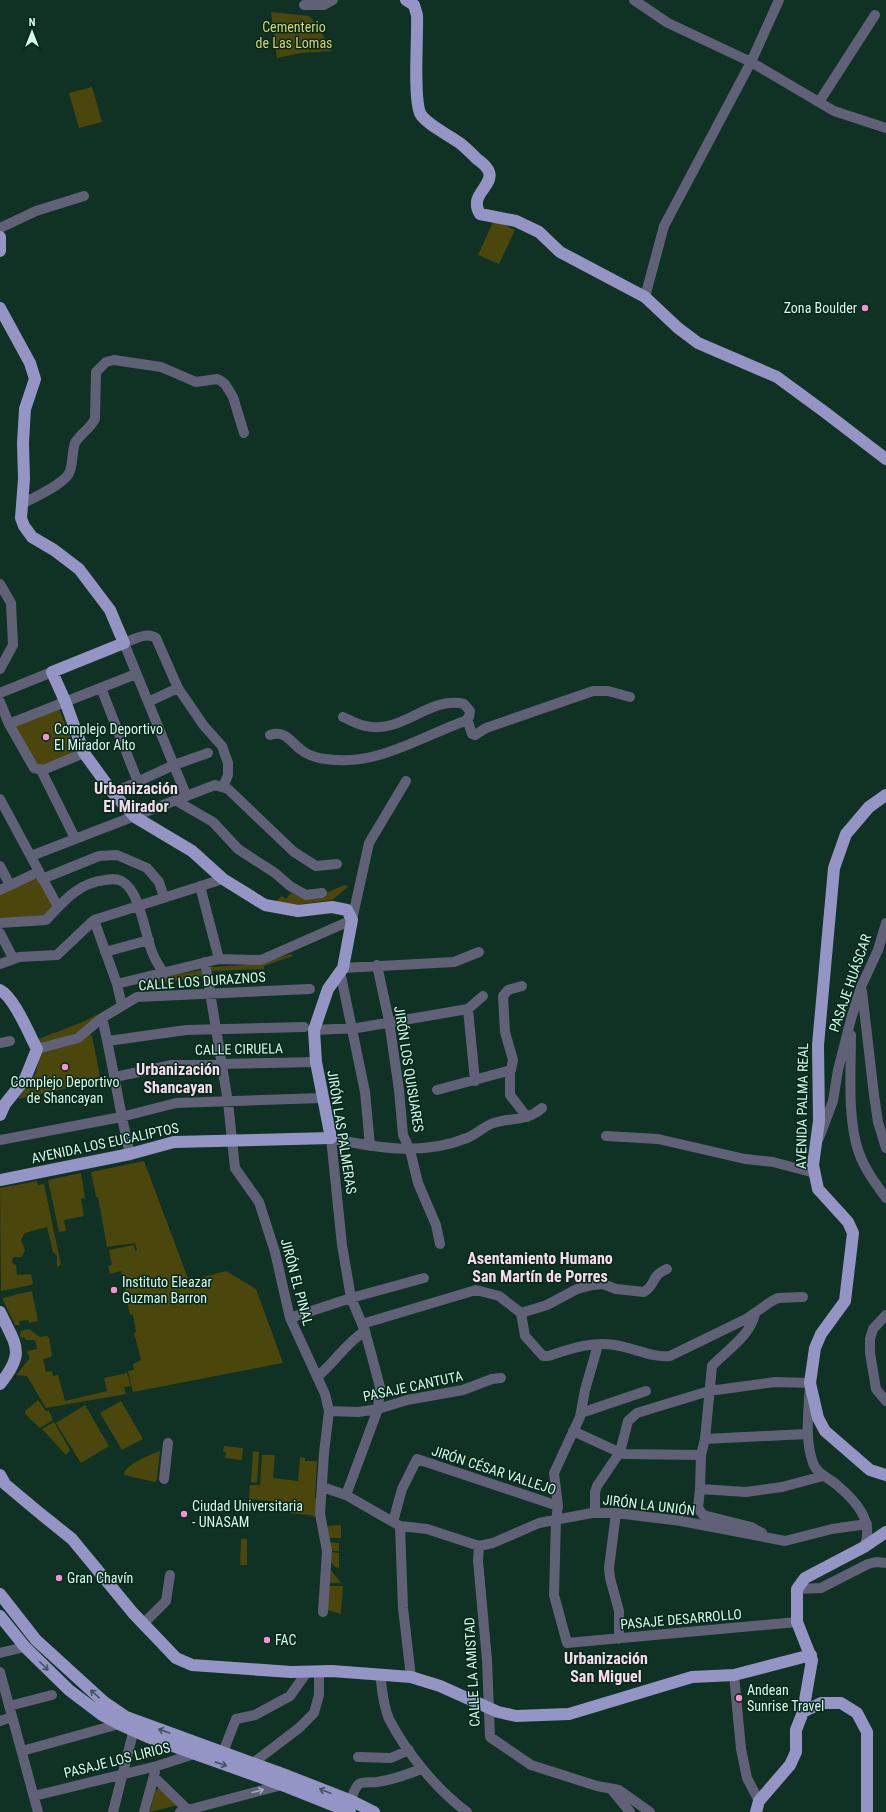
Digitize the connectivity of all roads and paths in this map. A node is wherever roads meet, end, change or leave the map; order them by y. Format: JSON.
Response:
{"nodes":[{"id":1,"x":333,"y":0,"type":"edge"},
{"id":2,"x":406,"y":0,"type":"edge"},
{"id":3,"x":634,"y":0,"type":"edge"},
{"id":4,"x":779,"y":0,"type":"edge"},
{"id":5,"x":304,"y":5,"type":"dead end"},
{"id":6,"x":875,"y":15,"type":"dead end"},
{"id":7,"x":751,"y":62,"type":"junction"},
{"id":8,"x":819,"y":102,"type":"junction"},
{"id":9,"x":886,"y":128,"type":"edge"},
{"id":10,"x":84,"y":196,"type":"dead end"},
{"id":11,"x":0,"y":228,"type":"edge"},
{"id":12,"x":0,"y":237,"type":"edge"},
{"id":13,"x":0,"y":251,"type":"edge"},
{"id":14,"x":645,"y":297,"type":"junction"},
{"id":15,"x":0,"y":308,"type":"edge"},
{"id":16,"x":244,"y":432,"type":"dead end"},
{"id":17,"x":886,"y":459,"type":"edge"},
{"id":18,"x":22,"y":504,"type":"junction"},
{"id":19,"x":0,"y":584,"type":"edge"},
{"id":20,"x":124,"y":644,"type":"junction"},
{"id":21,"x":0,"y":669,"type":"edge"},
{"id":22,"x":52,"y":672,"type":"junction"},
{"id":23,"x":136,"y":674,"type":"junction"},
{"id":24,"x":101,"y":688,"type":"junction"},
{"id":25,"x":178,"y":688,"type":"junction"},
{"id":26,"x":0,"y":693,"type":"edge"},
{"id":27,"x":630,"y":697,"type":"dead end"},
{"id":28,"x":65,"y":701,"type":"junction"},
{"id":29,"x":0,"y":702,"type":"edge"},
{"id":30,"x":148,"y":702,"type":"junction"},
{"id":31,"x":343,"y":717,"type":"dead end"},
{"id":32,"x":467,"y":719,"type":"junction"},
{"id":33,"x":9,"y":724,"type":"junction"},
{"id":34,"x":270,"y":735,"type":"dead end"},
{"id":35,"x":84,"y":753,"type":"junction"},
{"id":36,"x":208,"y":753,"type":"dead end"},
{"id":37,"x":174,"y":765,"type":"junction"},
{"id":38,"x":41,"y":770,"type":"junction"},
{"id":39,"x":406,"y":781,"type":"dead end"},
{"id":40,"x":138,"y":782,"type":"junction"},
{"id":41,"x":223,"y":787,"type":"junction"},
{"id":42,"x":113,"y":793,"type":"junction"},
{"id":43,"x":186,"y":795,"type":"junction"},
{"id":44,"x":886,"y":795,"type":"edge"},
{"id":45,"x":0,"y":799,"type":"edge"},
{"id":46,"x":175,"y":800,"type":"junction"},
{"id":47,"x":135,"y":817,"type":"junction"},
{"id":48,"x":75,"y":838,"type":"junction"},
{"id":49,"x":31,"y":856,"type":"junction"},
{"id":50,"x":337,"y":864,"type":"dead end"},
{"id":51,"x":0,"y":866,"type":"edge"},
{"id":52,"x":40,"y":876,"type":"junction"},
{"id":53,"x":223,"y":879,"type":"junction"},
{"id":54,"x":10,"y":885,"type":"junction"},
{"id":55,"x":200,"y":886,"type":"junction"},
{"id":56,"x":0,"y":890,"type":"edge"},
{"id":57,"x":322,"y":893,"type":"dead end"},
{"id":58,"x":164,"y":897,"type":"junction"},
{"id":59,"x":138,"y":905,"type":"junction"},
{"id":60,"x":58,"y":907,"type":"junction"},
{"id":61,"x":94,"y":920,"type":"junction"},
{"id":62,"x":352,"y":920,"type":"junction"},
{"id":63,"x":0,"y":923,"type":"edge"},
{"id":64,"x":886,"y":923,"type":"edge"},
{"id":65,"x":0,"y":933,"type":"edge"},
{"id":66,"x":884,"y":936,"type":"edge"},
{"id":67,"x":149,"y":940,"type":"junction"},
{"id":68,"x":105,"y":952,"type":"junction"},
{"id":69,"x":479,"y":952,"type":"dead end"},
{"id":70,"x":13,"y":958,"type":"junction"},
{"id":71,"x":220,"y":959,"type":"junction"},
{"id":72,"x":205,"y":962,"type":"junction"},
{"id":73,"x":0,"y":964,"type":"edge"},
{"id":74,"x":377,"y":965,"type":"junction"},
{"id":75,"x":341,"y":970,"type":"junction"},
{"id":76,"x":164,"y":974,"type":"junction"},
{"id":77,"x":117,"y":984,"type":"junction"},
{"id":78,"x":522,"y":986,"type":"dead end"},
{"id":79,"x":862,"y":987,"type":"junction"},
{"id":80,"x":310,"y":989,"type":"dead end"},
{"id":81,"x":0,"y":990,"type":"edge"},
{"id":82,"x":211,"y":993,"type":"junction"},
{"id":83,"x":483,"y":996,"type":"dead end"},
{"id":84,"x":122,"y":1006,"type":"junction"},
{"id":85,"x":468,"y":1009,"type":"junction"},
{"id":86,"x":102,"y":1018,"type":"junction"},
{"id":87,"x":851,"y":1019,"type":"junction"},
{"id":88,"x":389,"y":1022,"type":"junction"},
{"id":89,"x":216,"y":1028,"type":"junction"},
{"id":90,"x":309,"y":1028,"type":"junction"},
{"id":91,"x":351,"y":1028,"type":"junction"},
{"id":92,"x":108,"y":1041,"type":"junction"},
{"id":93,"x":37,"y":1049,"type":"junction"},
{"id":94,"x":316,"y":1062,"type":"junction"},
{"id":95,"x":222,"y":1063,"type":"junction"},
{"id":96,"x":510,"y":1071,"type":"junction"},
{"id":97,"x":115,"y":1077,"type":"junction"},
{"id":98,"x":476,"y":1081,"type":"junction"},
{"id":99,"x":437,"y":1090,"type":"dead end"},
{"id":100,"x":322,"y":1098,"type":"junction"},
{"id":101,"x":228,"y":1102,"type":"junction"},
{"id":102,"x":542,"y":1108,"type":"dead end"},
{"id":103,"x":0,"y":1115,"type":"edge"},
{"id":104,"x":121,"y":1117,"type":"junction"},
{"id":105,"x":527,"y":1117,"type":"junction"},
{"id":106,"x":606,"y":1136,"type":"dead end"},
{"id":107,"x":331,"y":1138,"type":"junction"},
{"id":108,"x":0,"y":1140,"type":"edge"},
{"id":109,"x":232,"y":1140,"type":"junction"},
{"id":110,"x":815,"y":1144,"type":"junction"},
{"id":111,"x":370,"y":1146,"type":"junction"},
{"id":112,"x":886,"y":1148,"type":"edge"},
{"id":113,"x":410,"y":1150,"type":"junction"},
{"id":114,"x":130,"y":1154,"type":"junction"},
{"id":115,"x":815,"y":1173,"type":"junction"},
{"id":116,"x":0,"y":1180,"type":"edge"},
{"id":117,"x":886,"y":1198,"type":"edge"},
{"id":118,"x":440,"y":1244,"type":"dead end"},
{"id":119,"x":667,"y":1269,"type":"dead end"},
{"id":120,"x":424,"y":1278,"type":"dead end"},
{"id":121,"x":803,"y":1297,"type":"dead end"},
{"id":122,"x":351,"y":1298,"type":"junction"},
{"id":123,"x":0,"y":1312,"type":"edge"},
{"id":124,"x":521,"y":1313,"type":"junction"},
{"id":125,"x":755,"y":1314,"type":"junction"},
{"id":126,"x":886,"y":1315,"type":"edge"},
{"id":127,"x":290,"y":1318,"type":"junction"},
{"id":128,"x":364,"y":1328,"type":"junction"},
{"id":129,"x":598,"y":1345,"type":"junction"},
{"id":130,"x":317,"y":1377,"type":"junction"},
{"id":131,"x":501,"y":1378,"type":"dead end"},
{"id":132,"x":810,"y":1383,"type":"junction"},
{"id":133,"x":0,"y":1384,"type":"edge"},
{"id":134,"x":646,"y":1392,"type":"dead end"},
{"id":135,"x":709,"y":1392,"type":"junction"},
{"id":136,"x":886,"y":1401,"type":"edge"},
{"id":137,"x":378,"y":1409,"type":"junction"},
{"id":138,"x":329,"y":1411,"type":"junction"},
{"id":139,"x":581,"y":1413,"type":"junction"},
{"id":140,"x":573,"y":1431,"type":"junction"},
{"id":141,"x":807,"y":1434,"type":"junction"},
{"id":142,"x":705,"y":1439,"type":"junction"},
{"id":143,"x":168,"y":1443,"type":"dead end"},
{"id":144,"x":620,"y":1452,"type":"junction"},
{"id":145,"x":701,"y":1455,"type":"junction"},
{"id":146,"x":0,"y":1475,"type":"edge"},
{"id":147,"x":886,"y":1475,"type":"edge"},
{"id":148,"x":823,"y":1476,"type":"junction"},
{"id":149,"x":164,"y":1479,"type":"dead end"},
{"id":150,"x":322,"y":1487,"type":"junction"},
{"id":151,"x":700,"y":1489,"type":"junction"},
{"id":152,"x":346,"y":1495,"type":"junction"},
{"id":153,"x":558,"y":1506,"type":"junction"},
{"id":154,"x":595,"y":1513,"type":"junction"},
{"id":155,"x":616,"y":1513,"type":"junction"},
{"id":156,"x":556,"y":1520,"type":"junction"},
{"id":157,"x":397,"y":1524,"type":"junction"},
{"id":158,"x":867,"y":1524,"type":"junction"},
{"id":159,"x":886,"y":1532,"type":"edge"},
{"id":160,"x":772,"y":1538,"type":"junction"},
{"id":161,"x":479,"y":1546,"type":"junction"},
{"id":162,"x":864,"y":1547,"type":"junction"},
{"id":163,"x":886,"y":1563,"type":"edge"},
{"id":164,"x":170,"y":1574,"type":"dead end"},
{"id":165,"x":797,"y":1589,"type":"junction"},
{"id":166,"x":0,"y":1594,"type":"edge"},
{"id":167,"x":323,"y":1612,"type":"dead end"},
{"id":168,"x":0,"y":1616,"type":"edge"},
{"id":169,"x":797,"y":1622,"type":"junction"},
{"id":170,"x":143,"y":1624,"type":"junction"},
{"id":171,"x":619,"y":1639,"type":"junction"},
{"id":172,"x":25,"y":1647,"type":"junction"},
{"id":173,"x":0,"y":1653,"type":"edge"},
{"id":174,"x":811,"y":1655,"type":"junction"},
{"id":175,"x":0,"y":1672,"type":"edge"},
{"id":176,"x":313,"y":1672,"type":"junction"},
{"id":177,"x":380,"y":1674,"type":"junction"},
{"id":178,"x":734,"y":1675,"type":"junction"},
{"id":179,"x":411,"y":1678,"type":"junction"},
{"id":180,"x":52,"y":1695,"type":"dead end"},
{"id":181,"x":9,"y":1706,"type":"junction"},
{"id":182,"x":488,"y":1707,"type":"junction"},
{"id":183,"x":803,"y":1712,"type":"junction"},
{"id":184,"x":12,"y":1717,"type":"junction"},
{"id":185,"x":0,"y":1721,"type":"edge"},
{"id":186,"x":129,"y":1723,"type":"junction"},
{"id":187,"x":203,"y":1744,"type":"junction"},
{"id":188,"x":409,"y":1750,"type":"junction"},
{"id":189,"x":22,"y":1751,"type":"junction"},
{"id":190,"x":223,"y":1752,"type":"junction"},
{"id":191,"x":194,"y":1754,"type":"junction"},
{"id":192,"x":358,"y":1758,"type":"dead end"},
{"id":193,"x":253,"y":1763,"type":"junction"},
{"id":194,"x":157,"y":1766,"type":"junction"},
{"id":195,"x":421,"y":1768,"type":"junction"},
{"id":196,"x":122,"y":1775,"type":"junction"},
{"id":197,"x":154,"y":1777,"type":"junction"},
{"id":198,"x":285,"y":1780,"type":"junction"},
{"id":199,"x":611,"y":1789,"type":"junction"},
{"id":200,"x":34,"y":1796,"type":"junction"},
{"id":201,"x":758,"y":1806,"type":"edge"},
{"id":202,"x":348,"y":1808,"type":"edge"},
{"id":203,"x":190,"y":1811,"type":"edge"},
{"id":204,"x":38,"y":1812,"type":"edge"},
{"id":205,"x":113,"y":1812,"type":"edge"},
{"id":206,"x":144,"y":1812,"type":"edge"},
{"id":207,"x":374,"y":1812,"type":"edge"},
{"id":208,"x":467,"y":1812,"type":"edge"},
{"id":209,"x":630,"y":1812,"type":"edge"},
{"id":210,"x":650,"y":1812,"type":"edge"},
{"id":211,"x":867,"y":1812,"type":"edge"}],
"edges":[{"from":1,"to":5,"type":"street"},
{"from":2,"to":14,"type":"main road"},
{"from":3,"to":7,"type":"street"},
{"from":4,"to":7,"type":"street"},
{"from":6,"to":8,"type":"street"},
{"from":7,"to":8,"type":"street"},
{"from":7,"to":14,"type":"street"},
{"from":8,"to":9,"type":"street"},
{"from":10,"to":11,"type":"street"},
{"from":12,"to":13,"type":"main road"},
{"from":14,"to":17,"type":"main road"},
{"from":15,"to":18,"type":"main road"},
{"from":16,"to":18,"type":"street"},
{"from":18,"to":20,"type":"main road"},
{"from":19,"to":21,"type":"street"},
{"from":20,"to":22,"type":"main road"},
{"from":20,"to":23,"type":"street"},
{"from":20,"to":25,"type":"street"},
{"from":22,"to":26,"type":"street"},
{"from":22,"to":28,"type":"main road"},
{"from":23,"to":24,"type":"street"},
{"from":23,"to":30,"type":"street"},
{"from":24,"to":28,"type":"street"},
{"from":24,"to":40,"type":"street"},
{"from":25,"to":30,"type":"street"},
{"from":25,"to":41,"type":"street"},
{"from":27,"to":32,"type":"street"},
{"from":28,"to":33,"type":"street"},
{"from":28,"to":35,"type":"main road"},
{"from":29,"to":33,"type":"street"},
{"from":30,"to":37,"type":"street"},
{"from":31,"to":32,"type":"street"},
{"from":32,"to":34,"type":"street"},
{"from":33,"to":38,"type":"street"},
{"from":35,"to":38,"type":"street"},
{"from":35,"to":42,"type":"main road"},
{"from":36,"to":37,"type":"street"},
{"from":37,"to":40,"type":"street"},
{"from":37,"to":43,"type":"street"},
{"from":38,"to":48,"type":"street"},
{"from":39,"to":62,"type":"street","name":"JIRÓN LAS PALMERAS"},
{"from":40,"to":42,"type":"street"},
{"from":41,"to":43,"type":"street"},
{"from":41,"to":50,"type":"street"},
{"from":42,"to":47,"type":"main road"},
{"from":43,"to":46,"type":"street"},
{"from":44,"to":110,"type":"main road","name":"AVENIDA PALMA REAL"},
{"from":45,"to":49,"type":"street"},
{"from":46,"to":47,"type":"street"},
{"from":46,"to":57,"type":"street"},
{"from":47,"to":48,"type":"street"},
{"from":47,"to":53,"type":"main road"},
{"from":48,"to":49,"type":"street"},
{"from":49,"to":52,"type":"street"},
{"from":51,"to":54,"type":"street"},
{"from":52,"to":54,"type":"street"},
{"from":52,"to":58,"type":"street"},
{"from":52,"to":60,"type":"street"},
{"from":53,"to":55,"type":"street"},
{"from":53,"to":62,"type":"main road"},
{"from":54,"to":56,"type":"street"},
{"from":55,"to":58,"type":"street"},
{"from":55,"to":71,"type":"street"},
{"from":58,"to":59,"type":"street"},
{"from":59,"to":60,"type":"street"},
{"from":59,"to":61,"type":"street"},
{"from":59,"to":67,"type":"street"},
{"from":60,"to":63,"type":"street"},
{"from":61,"to":68,"type":"street"},
{"from":61,"to":70,"type":"street"},
{"from":62,"to":71,"type":"street"},
{"from":62,"to":75,"type":"main road","name":"JIRÓN LAS PALMERAS"},
{"from":64,"to":66,"type":"street","name":"PASAJE HUÁSCAR"},
{"from":65,"to":70,"type":"street"},
{"from":66,"to":79,"type":"street","name":"PASAJE HUÁSCAR"},
{"from":67,"to":68,"type":"street"},
{"from":67,"to":76,"type":"street"},
{"from":68,"to":77,"type":"street"},
{"from":69,"to":74,"type":"street"},
{"from":70,"to":73,"type":"street"},
{"from":71,"to":72,"type":"street"},
{"from":72,"to":76,"type":"street"},
{"from":72,"to":82,"type":"street","name":"JIRÓN EL PINAL"},
{"from":74,"to":75,"type":"street"},
{"from":74,"to":88,"type":"street","name":"JIRÓN LOS QUISUARES"},
{"from":75,"to":90,"type":"main road","name":"JIRÓN LAS PALMERAS"},
{"from":75,"to":91,"type":"street"},
{"from":76,"to":77,"type":"street"},
{"from":77,"to":84,"type":"street"},
{"from":78,"to":96,"type":"street"},
{"from":79,"to":87,"type":"street","name":"PASAJE HUÁSCAR"},
{"from":79,"to":112,"type":"street"},
{"from":80,"to":82,"type":"street","name":"CALLE LOS DURAZNOS"},
{"from":81,"to":93,"type":"main road"},
{"from":82,"to":84,"type":"street","name":"CALLE LOS DURAZNOS"},
{"from":82,"to":89,"type":"street","name":"JIRÓN EL PINAL"},
{"from":83,"to":85,"type":"street"},
{"from":84,"to":86,"type":"street","name":"CALLE LOS DURAZNOS"},
{"from":85,"to":88,"type":"street"},
{"from":85,"to":98,"type":"street"},
{"from":86,"to":92,"type":"street"},
{"from":86,"to":93,"type":"street","name":"CALLE LOS DURAZNOS"},
{"from":87,"to":110,"type":"street","name":"PASAJE HUÁSCAR"},
{"from":87,"to":117,"type":"street"},
{"from":88,"to":91,"type":"street"},
{"from":88,"to":113,"type":"street","name":"JIRÓN LOS QUISUARES"},
{"from":89,"to":90,"type":"street"},
{"from":89,"to":92,"type":"street"},
{"from":89,"to":95,"type":"street","name":"JIRÓN EL PINAL"},
{"from":90,"to":91,"type":"street"},
{"from":90,"to":94,"type":"main road","name":"JIRÓN LAS PALMERAS"},
{"from":91,"to":111,"type":"street"},
{"from":92,"to":97,"type":"street"},
{"from":93,"to":103,"type":"main road"},
{"from":94,"to":95,"type":"street","name":"CALLE CIRUELA"},
{"from":94,"to":100,"type":"main road","name":"JIRÓN LAS PALMERAS"},
{"from":95,"to":97,"type":"street","name":"CALLE CIRUELA"},
{"from":95,"to":101,"type":"street","name":"JIRÓN EL PINAL"},
{"from":96,"to":98,"type":"street"},
{"from":96,"to":105,"type":"street"},
{"from":97,"to":104,"type":"street"},
{"from":98,"to":99,"type":"street"},
{"from":100,"to":101,"type":"street"},
{"from":100,"to":107,"type":"main road","name":"JIRÓN LAS PALMERAS"},
{"from":101,"to":104,"type":"street"},
{"from":101,"to":109,"type":"street","name":"JIRÓN EL PINAL"},
{"from":102,"to":105,"type":"street","name":"AVENIDA LOS EUCALIPTOS"},
{"from":104,"to":108,"type":"street"},
{"from":104,"to":114,"type":"street"},
{"from":105,"to":113,"type":"street","name":"AVENIDA LOS EUCALIPTOS"},
{"from":106,"to":115,"type":"street"},
{"from":107,"to":109,"type":"main road","name":"AVENIDA LOS EUCALIPTOS"},
{"from":107,"to":111,"type":"street","name":"AVENIDA LOS EUCALIPTOS"},
{"from":107,"to":122,"type":"street","name":"JIRÓN LAS PALMERAS"},
{"from":109,"to":114,"type":"main road","name":"AVENIDA LOS EUCALIPTOS"},
{"from":109,"to":127,"type":"street","name":"JIRÓN EL PINAL"},
{"from":110,"to":115,"type":"main road","name":"AVENIDA PALMA REAL"},
{"from":111,"to":113,"type":"street","name":"AVENIDA LOS EUCALIPTOS"},
{"from":113,"to":118,"type":"street","name":"JIRÓN LOS QUISUARES"},
{"from":114,"to":116,"type":"main road","name":"AVENIDA LOS EUCALIPTOS"},
{"from":115,"to":132,"type":"main road","name":"AVENIDA PALMA REAL"},
{"from":119,"to":124,"type":"street"},
{"from":120,"to":122,"type":"street"},
{"from":121,"to":125,"type":"street"},
{"from":122,"to":127,"type":"street"},
{"from":122,"to":128,"type":"street","name":"JIRÓN LAS PALMERAS"},
{"from":123,"to":133,"type":"main road"},
{"from":124,"to":128,"type":"street"},
{"from":124,"to":129,"type":"street"},
{"from":125,"to":129,"type":"street"},
{"from":125,"to":135,"type":"street"},
{"from":126,"to":136,"type":"street"},
{"from":127,"to":130,"type":"street","name":"JIRÓN EL PINAL"},
{"from":128,"to":130,"type":"street"},
{"from":128,"to":137,"type":"street","name":"JIRÓN LAS PALMERAS"},
{"from":129,"to":139,"type":"street"},
{"from":130,"to":138,"type":"street","name":"JIRÓN EL PINAL"},
{"from":131,"to":137,"type":"street","name":"PASAJE CANTUTA"},
{"from":132,"to":135,"type":"street"},
{"from":132,"to":141,"type":"street"},
{"from":132,"to":147,"type":"main road","name":"AVENIDA PALMA REAL"},
{"from":134,"to":139,"type":"street"},
{"from":135,"to":142,"type":"street"},
{"from":135,"to":144,"type":"street"},
{"from":137,"to":138,"type":"street","name":"PASAJE CANTUTA"},
{"from":137,"to":152,"type":"street","name":"JIRÓN LAS PALMERAS"},
{"from":138,"to":150,"type":"street","name":"JIRÓN EL PINAL"},
{"from":139,"to":140,"type":"street"},
{"from":140,"to":144,"type":"street"},
{"from":140,"to":153,"type":"street"},
{"from":141,"to":142,"type":"street"},
{"from":141,"to":148,"type":"street"},
{"from":142,"to":145,"type":"street"},
{"from":143,"to":149,"type":"street"},
{"from":144,"to":145,"type":"street"},
{"from":144,"to":154,"type":"street"},
{"from":145,"to":151,"type":"street"},
{"from":146,"to":170,"type":"main road"},
{"from":148,"to":151,"type":"street"},
{"from":148,"to":158,"type":"street"},
{"from":150,"to":152,"type":"street"},
{"from":150,"to":167,"type":"street","name":"JIRÓN EL PINAL"},
{"from":151,"to":160,"type":"street"},
{"from":152,"to":157,"type":"street"},
{"from":153,"to":156,"type":"street"},
{"from":153,"to":157,"type":"street","name":"JIRÓN CÉSAR VALLEJO"},
{"from":154,"to":155,"type":"street","name":"JIRÓN LA UNIÓN"},
{"from":154,"to":156,"type":"street","name":"JIRÓN LA UNIÓN"},
{"from":155,"to":160,"type":"street","name":"JIRÓN LA UNIÓN"},
{"from":155,"to":171,"type":"street"},
{"from":156,"to":161,"type":"street","name":"JIRÓN LA UNIÓN"},
{"from":156,"to":171,"type":"street","name":"PASAJE DESARROLLO"},
{"from":157,"to":161,"type":"street"},
{"from":157,"to":179,"type":"street","name":"JIRÓN CÉSAR VALLEJO"},
{"from":158,"to":160,"type":"street","name":"JIRÓN LA UNIÓN"},
{"from":158,"to":162,"type":"street"},
{"from":159,"to":162,"type":"main road"},
{"from":161,"to":182,"type":"street","name":"CALLE LA AMISTAD"},
{"from":162,"to":165,"type":"main road"},
{"from":163,"to":165,"type":"street"},
{"from":164,"to":170,"type":"street"},
{"from":165,"to":169,"type":"main road"},
{"from":186,"to":166,"type":"main road","one_way":true},
{"from":168,"to":172,"type":"main road"},
{"from":169,"to":171,"type":"street","name":"PASAJE DESARROLLO"},
{"from":169,"to":174,"type":"main road"},
{"from":170,"to":176,"type":"main road"},
{"from":172,"to":173,"type":"street"},
{"from":172,"to":186,"type":"main road","one_way":true},
{"from":174,"to":178,"type":"main road"},
{"from":174,"to":183,"type":"main road"},
{"from":175,"to":181,"type":"street"},
{"from":176,"to":177,"type":"main road"},
{"from":176,"to":190,"type":"street"},
{"from":176,"to":193,"type":"street"},
{"from":177,"to":179,"type":"main road"},
{"from":177,"to":188,"type":"street"},
{"from":178,"to":182,"type":"main road"},
{"from":178,"to":201,"type":"street"},
{"from":179,"to":182,"type":"main road"},
{"from":180,"to":181,"type":"street"},
{"from":181,"to":184,"type":"street"},
{"from":182,"to":199,"type":"street","name":"CALLE LA AMISTAD"},
{"from":183,"to":201,"type":"main road"},
{"from":183,"to":211,"type":"main road"},
{"from":184,"to":185,"type":"street"},
{"from":184,"to":189,"type":"street"},
{"from":187,"to":186,"type":"main road","one_way":true},
{"from":186,"to":189,"type":"street"},
{"from":186,"to":191,"type":"main road"},
{"from":186,"to":196,"type":"street"},
{"from":187,"to":190,"type":"main road"},
{"from":187,"to":191,"type":"street"},
{"from":188,"to":192,"type":"street"},
{"from":188,"to":195,"type":"street"},
{"from":189,"to":200,"type":"street"},
{"from":190,"to":193,"type":"main road"},
{"from":191,"to":194,"type":"street","name":"PASAJE LOS LIRIOS"},
{"from":191,"to":198,"type":"main road","one_way":true},
{"from":193,"to":198,"type":"main road"},
{"from":194,"to":196,"type":"street","name":"PASAJE LOS LIRIOS"},
{"from":194,"to":197,"type":"street"},
{"from":195,"to":202,"type":"street"},
{"from":195,"to":208,"type":"street"},
{"from":196,"to":200,"type":"street","name":"PASAJE LOS LIRIOS"},
{"from":196,"to":205,"type":"street"},
{"from":197,"to":203,"type":"street"},
{"from":197,"to":206,"type":"street"},
{"from":198,"to":202,"type":"main road"},
{"from":203,"to":198,"type":"street","one_way":true},
{"from":199,"to":209,"type":"street"},
{"from":199,"to":210,"type":"street"},
{"from":200,"to":204,"type":"street"},
{"from":202,"to":207,"type":"main road"}]}
